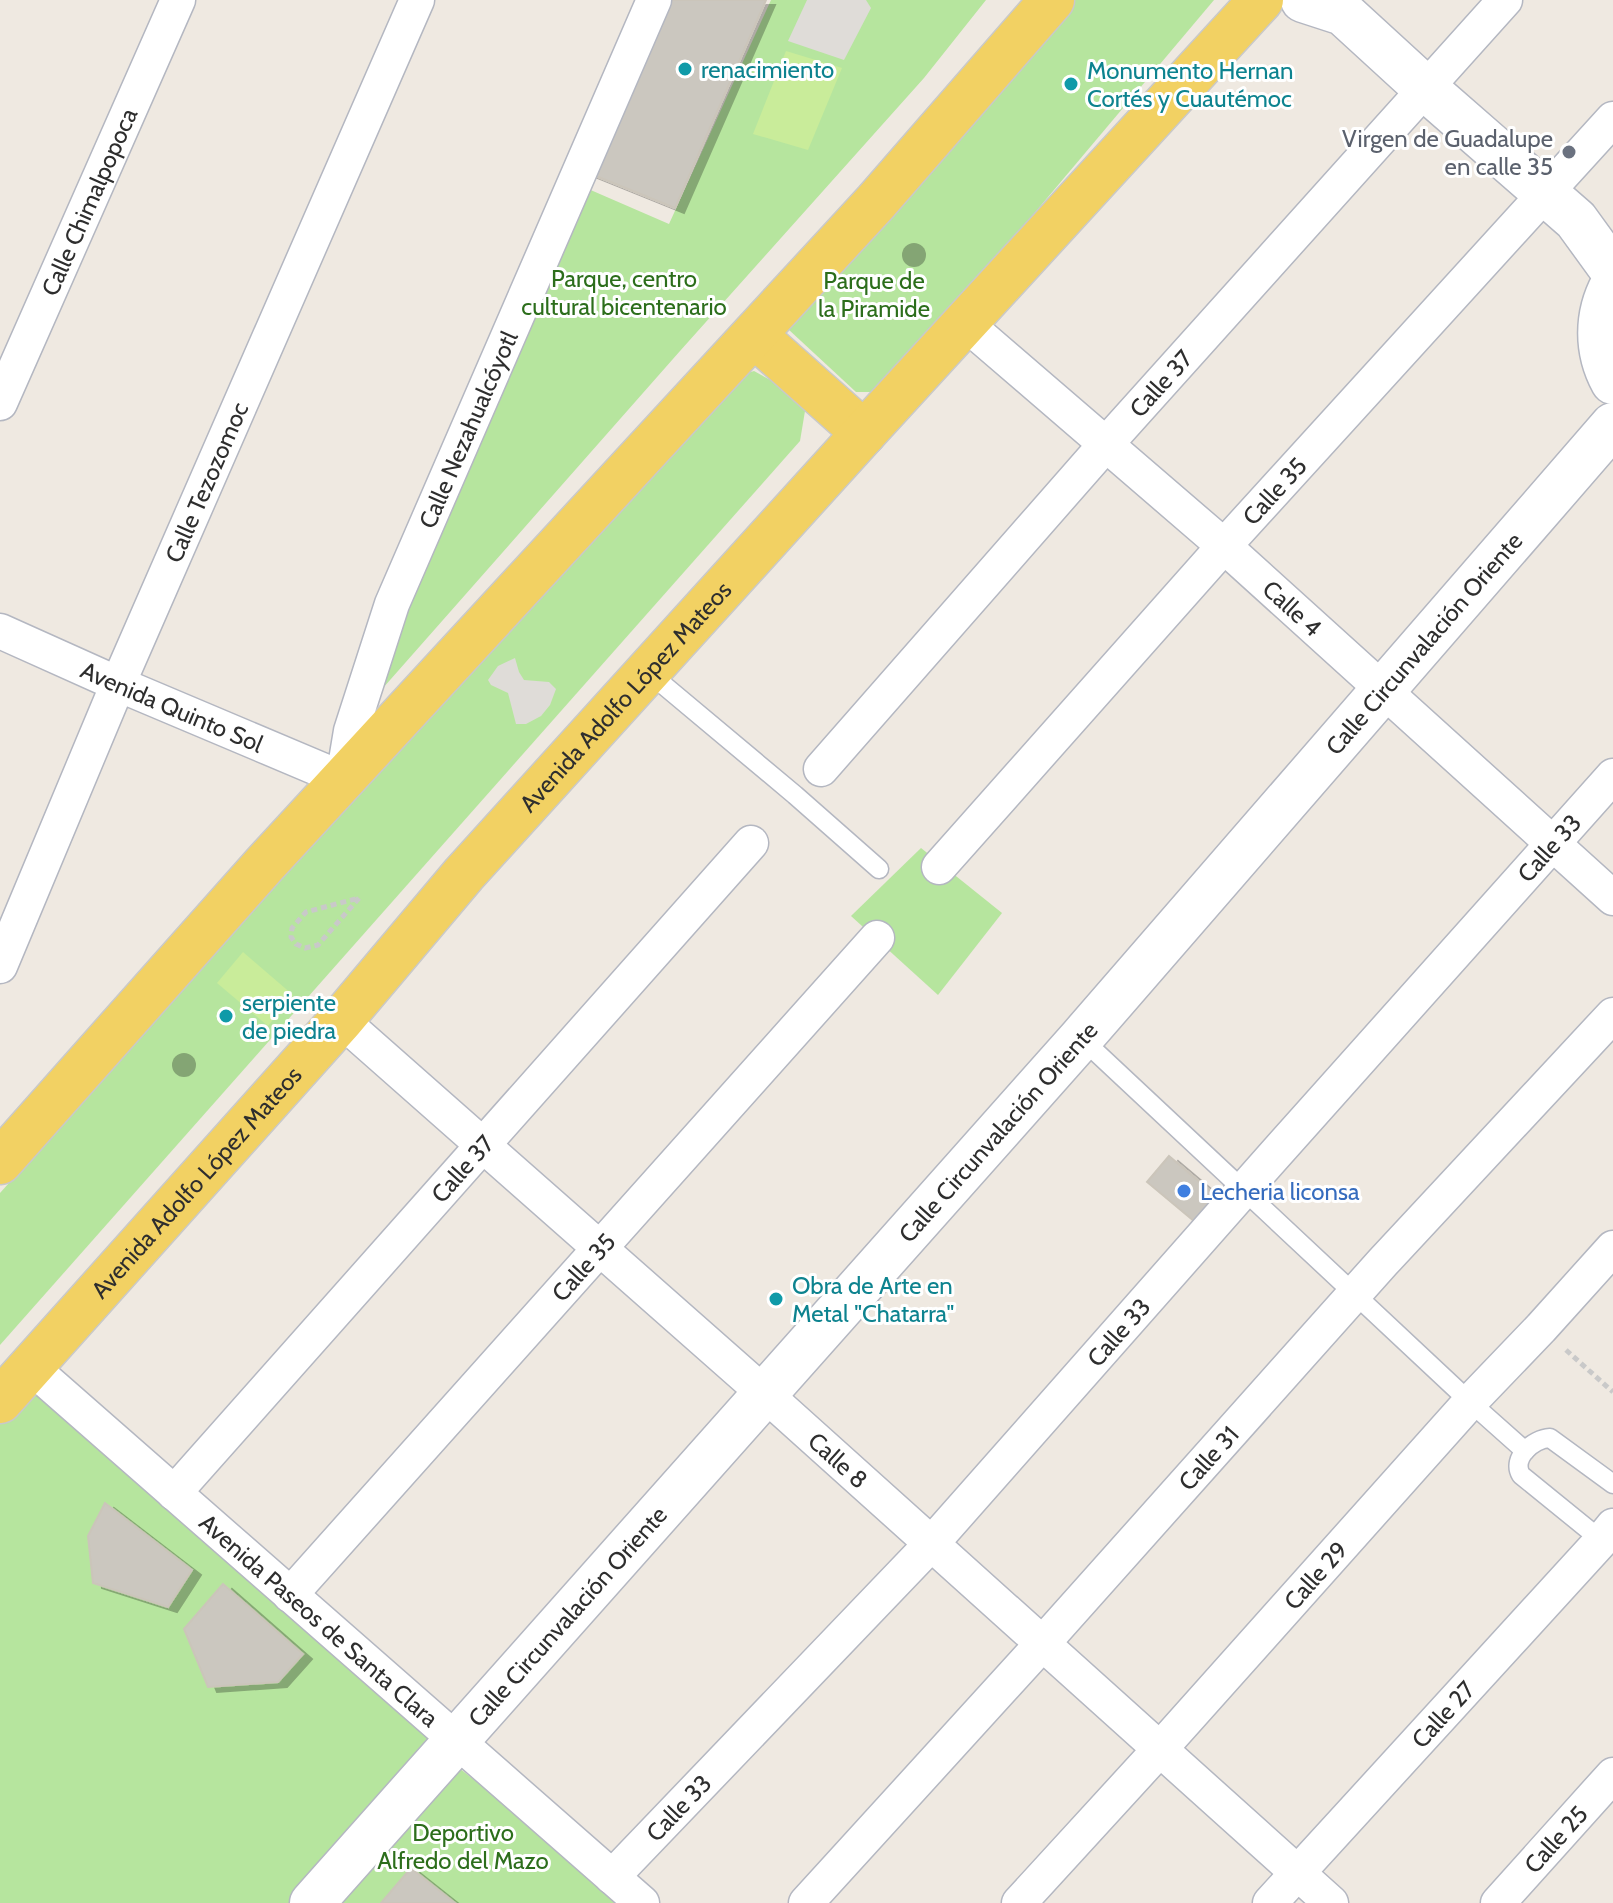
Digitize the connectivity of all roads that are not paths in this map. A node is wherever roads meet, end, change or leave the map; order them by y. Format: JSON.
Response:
{"nodes":[{"id":1,"x":178,"y":0,"type":"edge"},
{"id":2,"x":417,"y":0,"type":"edge"},
{"id":3,"x":654,"y":0,"type":"edge"},
{"id":4,"x":1052,"y":0,"type":"edge"},
{"id":5,"x":1261,"y":0,"type":"edge"},
{"id":6,"x":1505,"y":0,"type":"edge"},
{"id":7,"x":1329,"y":4,"type":"edge"},
{"id":8,"x":1426,"y":89,"type":"junction"},
{"id":9,"x":1613,"y":119,"type":"edge"},
{"id":10,"x":1578,"y":217,"type":"edge"},
{"id":11,"x":1613,"y":271,"type":"edge"},
{"id":12,"x":1613,"y":284,"type":"edge"},
{"id":13,"x":965,"y":323,"type":"junction"},
{"id":14,"x":754,"y":335,"type":"junction"},
{"id":15,"x":1613,"y":382,"type":"edge"},
{"id":16,"x":0,"y":403,"type":"edge"},
{"id":17,"x":1613,"y":425,"type":"edge"},
{"id":18,"x":864,"y":433,"type":"junction"},
{"id":19,"x":1106,"y":444,"type":"junction"},
{"id":20,"x":1224,"y":546,"type":"junction"},
{"id":21,"x":0,"y":631,"type":"edge"},
{"id":22,"x":648,"y":672,"type":"junction"},
{"id":23,"x":118,"y":684,"type":"junction"},
{"id":24,"x":1383,"y":689,"type":"junction"},
{"id":25,"x":821,"y":769,"type":"dead end"},
{"id":26,"x":1613,"y":776,"type":"edge"},
{"id":27,"x":343,"y":779,"type":"junction"},
{"id":28,"x":751,"y":843,"type":"dead end"},
{"id":29,"x":1552,"y":843,"type":"junction"},
{"id":30,"x":939,"y":867,"type":"dead end"},
{"id":31,"x":879,"y":869,"type":"dead end"},
{"id":32,"x":1613,"y":898,"type":"edge"},
{"id":33,"x":877,"y":938,"type":"dead end"},
{"id":34,"x":0,"y":966,"type":"edge"},
{"id":35,"x":1613,"y":1015,"type":"edge"},
{"id":36,"x":341,"y":1020,"type":"junction"},
{"id":37,"x":1081,"y":1038,"type":"junction"},
{"id":38,"x":483,"y":1144,"type":"junction"},
{"id":39,"x":0,"y":1162,"type":"edge"},
{"id":40,"x":1245,"y":1190,"type":"junction"},
{"id":41,"x":600,"y":1247,"type":"junction"},
{"id":42,"x":1613,"y":1248,"type":"edge"},
{"id":43,"x":1356,"y":1294,"type":"junction"},
{"id":44,"x":32,"y":1368,"type":"junction"},
{"id":45,"x":765,"y":1394,"type":"junction"},
{"id":46,"x":0,"y":1401,"type":"edge"},
{"id":47,"x":1470,"y":1402,"type":"junction"},
{"id":48,"x":1525,"y":1451,"type":"junction"},
{"id":49,"x":1613,"y":1484,"type":"edge"},
{"id":50,"x":174,"y":1493,"type":"junction"},
{"id":51,"x":1610,"y":1540,"type":"edge"},
{"id":52,"x":932,"y":1543,"type":"junction"},
{"id":53,"x":1577,"y":1587,"type":"dead end"},
{"id":54,"x":290,"y":1595,"type":"junction"},
{"id":55,"x":1042,"y":1644,"type":"junction"},
{"id":56,"x":457,"y":1741,"type":"junction"},
{"id":57,"x":1160,"y":1749,"type":"junction"},
{"id":58,"x":1613,"y":1775,"type":"edge"},
{"id":59,"x":1297,"y":1872,"type":"junction"},
{"id":60,"x":612,"y":1877,"type":"junction"},
{"id":61,"x":312,"y":1903,"type":"edge"},
{"id":62,"x":642,"y":1903,"type":"edge"},
{"id":63,"x":806,"y":1903,"type":"edge"},
{"id":64,"x":1019,"y":1903,"type":"edge"},
{"id":65,"x":1270,"y":1903,"type":"edge"},
{"id":66,"x":1331,"y":1903,"type":"edge"},
{"id":67,"x":1498,"y":1903,"type":"edge"}],
"edges":[{"from":1,"to":16,"type":"street","name":"Calle Chimalpopoca"},
{"from":2,"to":23,"type":"street","name":"Calle Tezozomoc"},
{"from":3,"to":27,"type":"street","name":"Calle Nezahualcóyotl"},
{"from":4,"to":14,"type":"main road"},
{"from":5,"to":13,"type":"main road","name":"Avenida Adolfo López Mateos"},
{"from":6,"to":8,"type":"street","name":"Calle 37"},
{"from":7,"to":8,"type":"street"},
{"from":8,"to":10,"type":"street"},
{"from":8,"to":19,"type":"street","name":"Calle 37"},
{"from":9,"to":10,"type":"street","name":"Calle 35"},
{"from":10,"to":11,"type":"street"},
{"from":10,"to":20,"type":"street","name":"Calle 35"},
{"from":12,"to":15,"type":"street"},
{"from":13,"to":18,"type":"main road","name":"Avenida Adolfo López Mateos"},
{"from":13,"to":19,"type":"street","name":"Calle 4"},
{"from":14,"to":18,"type":"main road"},
{"from":14,"to":27,"type":"main road"},
{"from":17,"to":24,"type":"street","name":"Calle Circunvalación Oriente"},
{"from":18,"to":22,"type":"main road","name":"Avenida Adolfo López Mateos"},
{"from":19,"to":20,"type":"street","name":"Calle 4"},
{"from":19,"to":25,"type":"street","name":"Calle 37"},
{"from":20,"to":24,"type":"street","name":"Calle 4"},
{"from":20,"to":30,"type":"street","name":"Calle 35"},
{"from":21,"to":23,"type":"street","name":"Avenida Quinto Sol"},
{"from":22,"to":31,"type":"lane"},
{"from":22,"to":36,"type":"main road","name":"Avenida Adolfo López Mateos"},
{"from":23,"to":27,"type":"street","name":"Avenida Quinto Sol"},
{"from":23,"to":34,"type":"street","name":"Calle Tezozomoc"},
{"from":24,"to":29,"type":"street","name":"Calle 4"},
{"from":24,"to":37,"type":"street","name":"Calle Circunvalación Oriente"},
{"from":26,"to":29,"type":"street","name":"Calle 33"},
{"from":27,"to":39,"type":"main road"},
{"from":28,"to":38,"type":"street","name":"Calle 37"},
{"from":29,"to":32,"type":"street","name":"Calle 4"},
{"from":29,"to":40,"type":"street","name":"Calle 33"},
{"from":33,"to":41,"type":"street","name":"Calle 35"},
{"from":35,"to":43,"type":"street","name":"Calle 31"},
{"from":36,"to":38,"type":"street","name":"Calle 8"},
{"from":36,"to":44,"type":"main road","name":"Avenida Adolfo López Mateos"},
{"from":37,"to":40,"type":"lane"},
{"from":37,"to":45,"type":"street","name":"Calle Circunvalación Oriente"},
{"from":38,"to":41,"type":"street","name":"Calle 8"},
{"from":38,"to":50,"type":"street","name":"Calle 37"},
{"from":40,"to":43,"type":"lane"},
{"from":40,"to":52,"type":"street","name":"Calle 33"},
{"from":41,"to":45,"type":"street","name":"Calle 8"},
{"from":41,"to":54,"type":"street","name":"Calle 35"},
{"from":42,"to":47,"type":"street","name":"Calle 29"},
{"from":43,"to":47,"type":"lane"},
{"from":43,"to":55,"type":"street","name":"Calle 31"},
{"from":44,"to":46,"type":"main road","name":"Avenida Adolfo López Mateos"},
{"from":44,"to":50,"type":"street","name":"Avenida Paseos de Santa Clara"},
{"from":45,"to":52,"type":"street","name":"Calle 8"},
{"from":45,"to":56,"type":"street","name":"Calle Circunvalación Oriente"},
{"from":47,"to":48,"type":"lane"},
{"from":47,"to":57,"type":"street","name":"Calle 29"},
{"from":48,"to":49,"type":"lane"},
{"from":48,"to":51,"type":"lane"},
{"from":50,"to":54,"type":"street","name":"Avenida Paseos de Santa Clara"},
{"from":51,"to":53,"type":"lane"},
{"from":51,"to":59,"type":"street","name":"Calle 27"},
{"from":52,"to":55,"type":"street","name":"Calle 8"},
{"from":52,"to":60,"type":"street","name":"Calle 33"},
{"from":54,"to":56,"type":"street","name":"Avenida Paseos de Santa Clara"},
{"from":55,"to":57,"type":"street","name":"Calle 8"},
{"from":55,"to":63,"type":"street","name":"Calle 31"},
{"from":56,"to":60,"type":"street","name":"Avenida Paseos de Santa Clara"},
{"from":56,"to":61,"type":"street","name":"Calle Circunvalación Oriente"},
{"from":57,"to":59,"type":"street","name":"Calle 8"},
{"from":57,"to":64,"type":"street","name":"Calle 29"},
{"from":58,"to":67,"type":"street","name":"Calle 25"},
{"from":59,"to":65,"type":"street","name":"Calle 27"},
{"from":59,"to":66,"type":"street","name":"Calle 8"},
{"from":60,"to":62,"type":"street","name":"Avenida Paseos de Santa Clara"}]}
